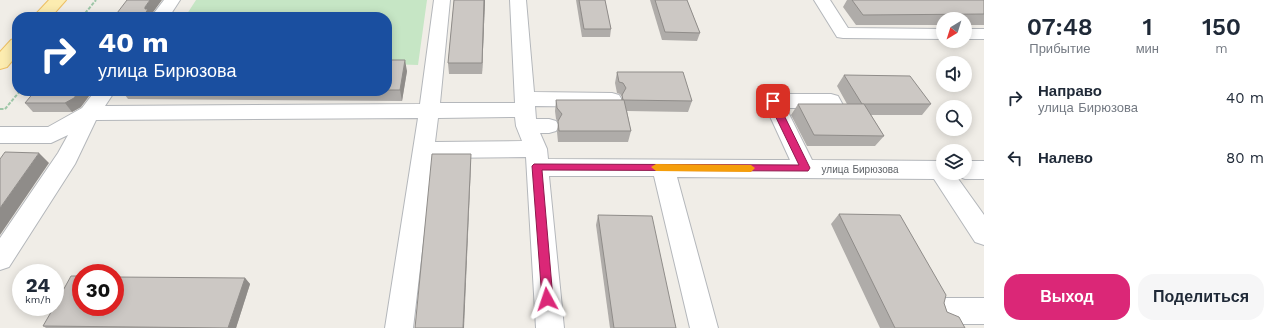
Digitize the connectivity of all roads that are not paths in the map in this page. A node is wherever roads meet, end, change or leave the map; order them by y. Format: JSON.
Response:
{"nodes":[{"id":1,"x":58,"y":0,"type":"edge"},
{"id":2,"x":172,"y":0,"type":"edge"},
{"id":3,"x":442,"y":0,"type":"edge"},
{"id":4,"x":518,"y":0,"type":"edge"},
{"id":5,"x":822,"y":0,"type":"edge"},
{"id":6,"x":47,"y":12,"type":"edge"},
{"id":7,"x":164,"y":12,"type":"edge"},
{"id":8,"x":936,"y":34,"type":"edge"},
{"id":9,"x":972,"y":34,"type":"edge"},
{"id":10,"x":984,"y":34,"type":"edge"},
{"id":11,"x":12,"y":50,"type":"edge"},
{"id":12,"x":0,"y":63,"type":"edge"},
{"id":13,"x":101,"y":96,"type":"edge"},
{"id":14,"x":612,"y":100,"type":"edge"},
{"id":15,"x":831,"y":101,"type":"dead end"},
{"id":16,"x":429,"y":111,"type":"junction"},
{"id":17,"x":525,"y":112,"type":"junction"},
{"id":18,"x":89,"y":113,"type":"junction"},
{"id":19,"x":549,"y":126,"type":"dead end"},
{"id":20,"x":0,"y":135,"type":"edge"},
{"id":21,"x":424,"y":150,"type":"junction"},
{"id":22,"x":536,"y":158,"type":"junction"},
{"id":23,"x":663,"y":167,"type":"junction"},
{"id":24,"x":805,"y":168,"type":"junction"},
{"id":25,"x":936,"y":170,"type":"edge"},
{"id":26,"x":972,"y":170,"type":"edge"},
{"id":27,"x":984,"y":170,"type":"edge"},
{"id":28,"x":948,"y":180,"type":"edge"},
{"id":29,"x":984,"y":235,"type":"edge"},
{"id":30,"x":0,"y":259,"type":"edge"},
{"id":31,"x":984,"y":311,"type":"edge"},
{"id":32,"x":946,"y":312,"type":"edge"},
{"id":33,"x":399,"y":328,"type":"edge"},
{"id":34,"x":550,"y":328,"type":"edge"},
{"id":35,"x":704,"y":328,"type":"edge"}],
"edges":[{"from":1,"to":6,"type":"main road"},
{"from":2,"to":7,"type":"street"},
{"from":3,"to":16,"type":"street"},
{"from":4,"to":17,"type":"street"},
{"from":5,"to":8,"type":"street"},
{"from":9,"to":10,"type":"street"},
{"from":11,"to":12,"type":"main road"},
{"from":13,"to":18,"type":"street"},
{"from":14,"to":17,"type":"street"},
{"from":15,"to":24,"type":"street"},
{"from":16,"to":17,"type":"street"},
{"from":16,"to":18,"type":"street"},
{"from":16,"to":21,"type":"street"},
{"from":17,"to":19,"type":"street"},
{"from":17,"to":22,"type":"street"},
{"from":18,"to":20,"type":"street"},
{"from":18,"to":30,"type":"street"},
{"from":21,"to":22,"type":"street","name":"улица Бирюзова"},
{"from":21,"to":33,"type":"street"},
{"from":22,"to":23,"type":"street","name":"улица Бирюзова"},
{"from":22,"to":34,"type":"street"},
{"from":23,"to":24,"type":"street","name":"улица Бирюзова"},
{"from":23,"to":35,"type":"street"},
{"from":24,"to":25,"type":"street","name":"улица Бирюзова"},
{"from":26,"to":27,"type":"street"},
{"from":28,"to":29,"type":"street"},
{"from":31,"to":32,"type":"street"}]}
